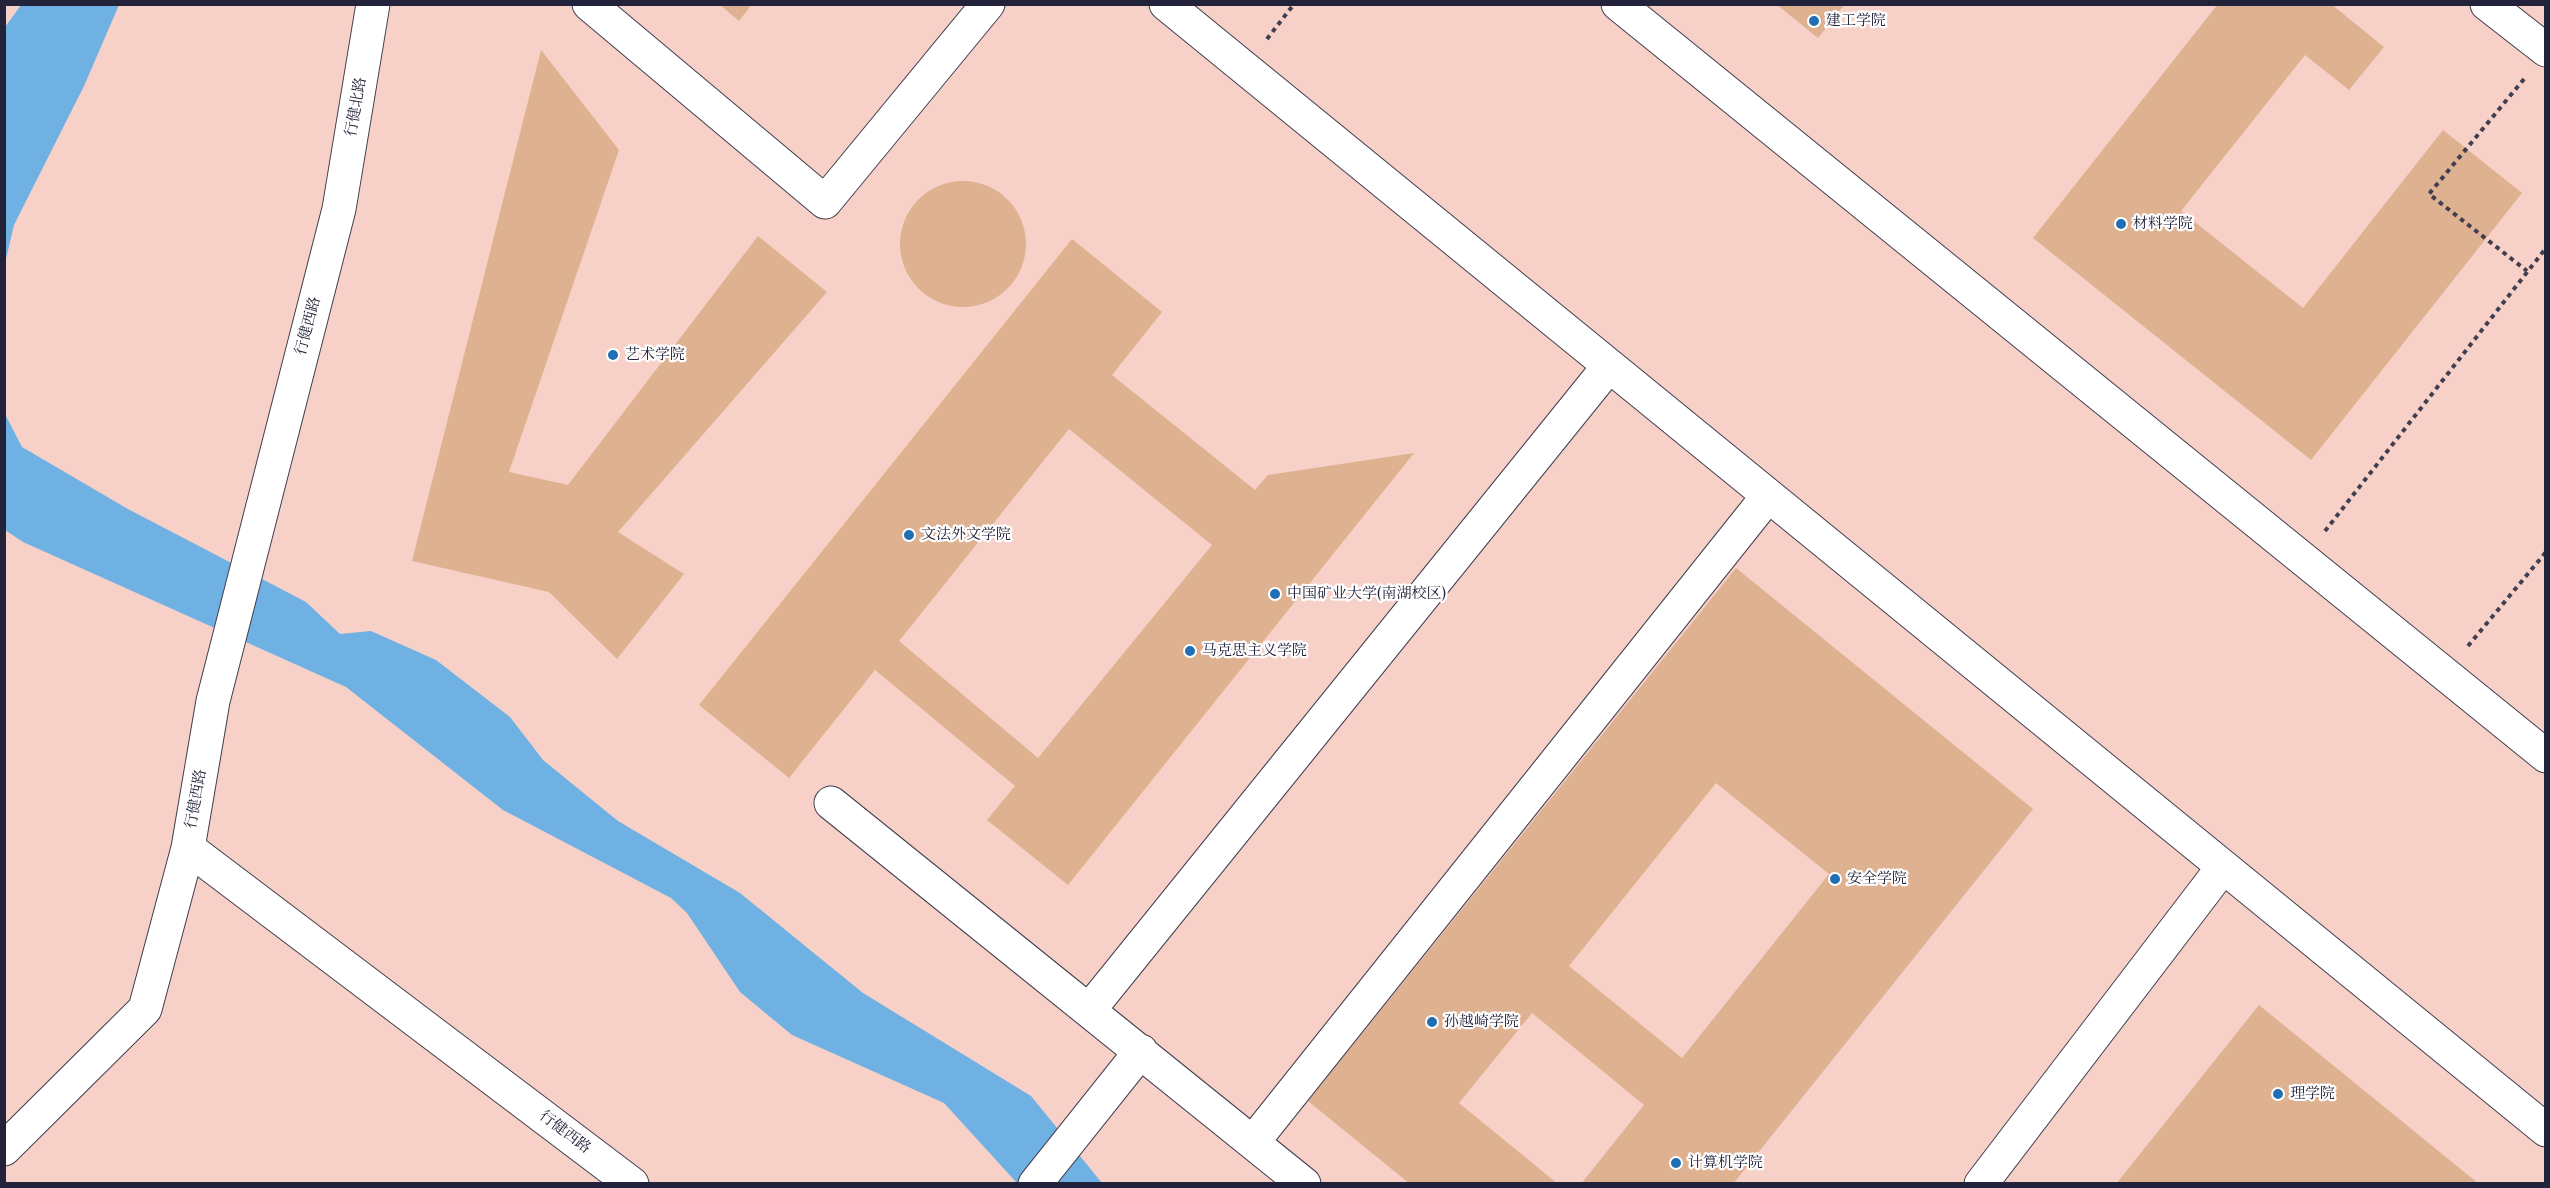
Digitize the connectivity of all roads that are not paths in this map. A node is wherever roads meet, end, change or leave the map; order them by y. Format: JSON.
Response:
{"nodes":[{"id":1,"x":374,"y":4,"type":"edge"},
{"id":2,"x":589,"y":4,"type":"edge"},
{"id":3,"x":988,"y":4,"type":"edge"},
{"id":4,"x":1166,"y":4,"type":"edge"},
{"id":5,"x":1618,"y":4,"type":"edge"},
{"id":6,"x":2487,"y":4,"type":"edge"},
{"id":7,"x":2538,"y":60,"type":"edge"},
{"id":8,"x":339,"y":209,"type":"joint"},
{"id":9,"x":1609,"y":366,"type":"junction"},
{"id":10,"x":1768,"y":496,"type":"junction"},
{"id":11,"x":2546,"y":756,"type":"edge"},
{"id":12,"x":831,"y":802,"type":"dead end"},
{"id":13,"x":188,"y":849,"type":"junction"},
{"id":14,"x":2223,"y":867,"type":"junction"},
{"id":15,"x":1090,"y":1009,"type":"junction"},
{"id":16,"x":1141,"y":1051,"type":"junction"},
{"id":17,"x":2546,"y":1130,"type":"edge"},
{"id":18,"x":1253,"y":1142,"type":"junction"},
{"id":19,"x":4,"y":1149,"type":"edge"},
{"id":20,"x":632,"y":1184,"type":"edge"},
{"id":21,"x":1035,"y":1184,"type":"edge"},
{"id":22,"x":1304,"y":1184,"type":"edge"},
{"id":23,"x":1981,"y":1184,"type":"edge"}],
"edges":[{"from":1,"to":8,"type":"street","name":"行健北路"},
{"from":2,"to":3,"type":"street"},
{"from":4,"to":9,"type":"street"},
{"from":5,"to":11,"type":"street"},
{"from":6,"to":7,"type":"street"},
{"from":8,"to":13,"type":"street","name":"行健西路"},
{"from":9,"to":10,"type":"street"},
{"from":9,"to":15,"type":"street"},
{"from":10,"to":14,"type":"street"},
{"from":10,"to":18,"type":"street"},
{"from":12,"to":15,"type":"street"},
{"from":13,"to":19,"type":"street"},
{"from":13,"to":20,"type":"street","name":"行健西路"},
{"from":14,"to":17,"type":"street"},
{"from":14,"to":23,"type":"street"},
{"from":15,"to":16,"type":"street"},
{"from":16,"to":18,"type":"street"},
{"from":16,"to":21,"type":"street"},
{"from":18,"to":22,"type":"street"}]}
